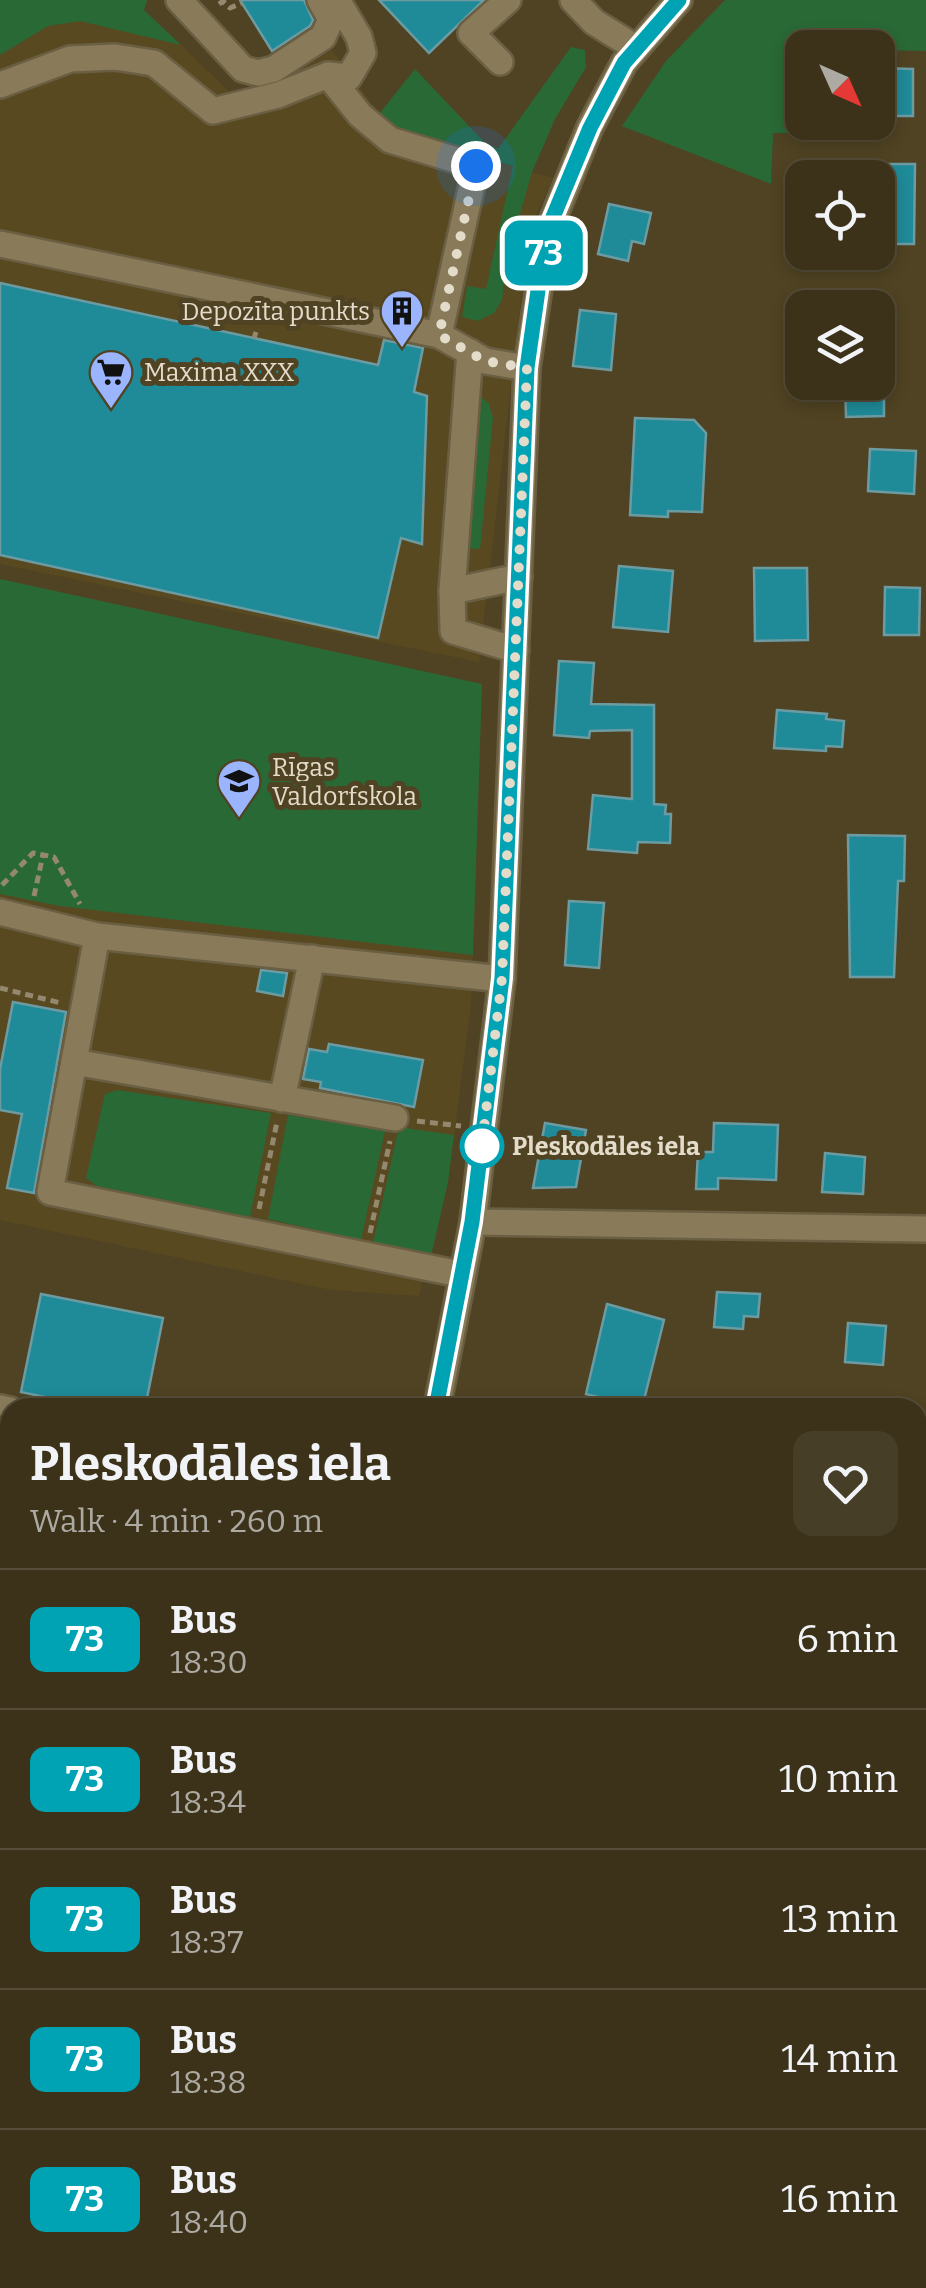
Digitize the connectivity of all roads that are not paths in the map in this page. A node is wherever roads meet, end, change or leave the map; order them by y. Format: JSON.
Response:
{"nodes":[{"id":1,"x":178,"y":0,"type":"edge"},
{"id":2,"x":320,"y":0,"type":"edge"},
{"id":3,"x":337,"y":0,"type":"edge"},
{"id":4,"x":508,"y":0,"type":"edge"},
{"id":5,"x":573,"y":0,"type":"edge"},
{"id":6,"x":679,"y":0,"type":"edge"},
{"id":7,"x":636,"y":48,"type":"junction"},
{"id":8,"x":500,"y":62,"type":"dead end"},
{"id":9,"x":258,"y":72,"type":"junction"},
{"id":10,"x":320,"y":78,"type":"junction"},
{"id":11,"x":0,"y":86,"type":"edge"},
{"id":12,"x":0,"y":244,"type":"edge"},
{"id":13,"x":439,"y":335,"type":"junction"},
{"id":14,"x":470,"y":352,"type":"junction"},
{"id":15,"x":527,"y":368,"type":"junction"},
{"id":16,"x":519,"y":577,"type":"junction"},
{"id":17,"x":452,"y":591,"type":"junction"},
{"id":18,"x":516,"y":650,"type":"junction"},
{"id":19,"x":0,"y":912,"type":"edge"},
{"id":20,"x":97,"y":936,"type":"junction"},
{"id":21,"x":312,"y":958,"type":"junction"},
{"id":22,"x":502,"y":978,"type":"junction"},
{"id":23,"x":74,"y":1062,"type":"junction"},
{"id":24,"x":282,"y":1100,"type":"junction"},
{"id":25,"x":395,"y":1118,"type":"road end"},
{"id":26,"x":472,"y":1222,"type":"junction"},
{"id":27,"x":926,"y":1229,"type":"edge"},
{"id":28,"x":460,"y":1274,"type":"junction"},
{"id":29,"x":438,"y":1398,"type":"edge"}],
"edges":[{"from":1,"to":9,"type":"street"},
{"from":2,"to":9,"type":"street"},
{"from":3,"to":10,"type":"street"},
{"from":4,"to":8,"type":"street"},
{"from":5,"to":7,"type":"street"},
{"from":6,"to":7,"type":"street"},
{"from":7,"to":15,"type":"street"},
{"from":9,"to":10,"type":"street"},
{"from":10,"to":11,"type":"street"},
{"from":10,"to":13,"type":"street"},
{"from":12,"to":13,"type":"street"},
{"from":13,"to":14,"type":"street"},
{"from":14,"to":15,"type":"street"},
{"from":14,"to":17,"type":"street"},
{"from":15,"to":16,"type":"street"},
{"from":16,"to":17,"type":"street"},
{"from":16,"to":18,"type":"street"},
{"from":17,"to":18,"type":"street"},
{"from":18,"to":22,"type":"street"},
{"from":19,"to":20,"type":"street"},
{"from":20,"to":21,"type":"street"},
{"from":20,"to":23,"type":"street"},
{"from":21,"to":22,"type":"street"},
{"from":21,"to":24,"type":"street"},
{"from":22,"to":26,"type":"street"},
{"from":23,"to":24,"type":"street"},
{"from":23,"to":28,"type":"street"},
{"from":24,"to":25,"type":"street"},
{"from":26,"to":27,"type":"street"},
{"from":26,"to":28,"type":"street"},
{"from":28,"to":29,"type":"street"}]}
